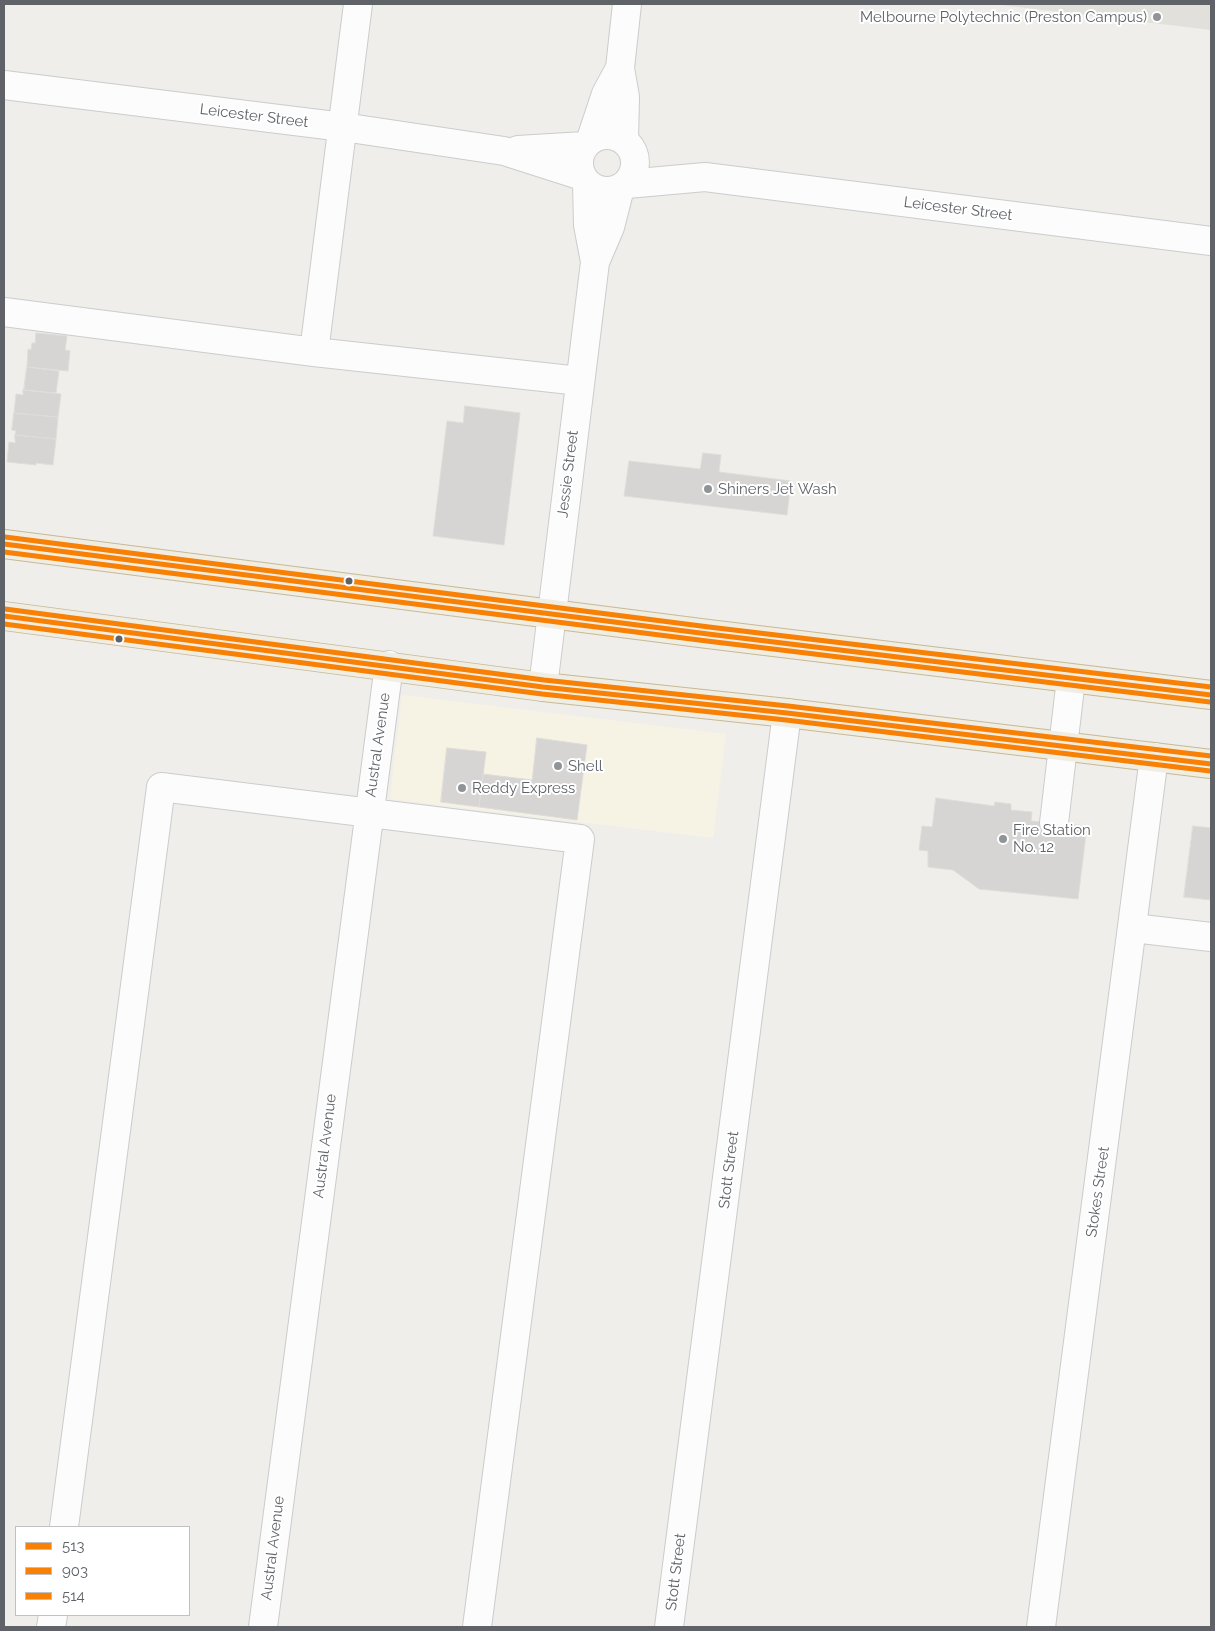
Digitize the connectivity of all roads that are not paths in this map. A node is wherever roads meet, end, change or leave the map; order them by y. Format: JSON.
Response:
{"nodes":[{"id":1,"x":358,"y":4,"type":"edge"},
{"id":2,"x":628,"y":4,"type":"edge"},
{"id":3,"x":620,"y":68,"type":"junction"},
{"id":4,"x":4,"y":85,"type":"edge"},
{"id":5,"x":343,"y":127,"type":"junction"},
{"id":6,"x":588,"y":143,"type":"junction"},
{"id":7,"x":628,"y":145,"type":"junction"},
{"id":8,"x":504,"y":151,"type":"junction"},
{"id":9,"x":706,"y":177,"type":"junction"},
{"id":10,"x":584,"y":180,"type":"junction"},
{"id":11,"x":624,"y":186,"type":"junction"},
{"id":12,"x":1211,"y":240,"type":"edge"},
{"id":13,"x":595,"y":262,"type":"junction"},
{"id":14,"x":4,"y":312,"type":"edge"},
{"id":15,"x":314,"y":352,"type":"junction"},
{"id":16,"x":580,"y":382,"type":"junction"},
{"id":17,"x":4,"y":544,"type":"edge"},
{"id":18,"x":552,"y":614,"type":"junction"},
{"id":19,"x":4,"y":616,"type":"edge"},
{"id":20,"x":389,"y":666,"type":"junction"},
{"id":21,"x":1071,"y":679,"type":"junction"},
{"id":22,"x":543,"y":687,"type":"junction"},
{"id":23,"x":1211,"y":695,"type":"edge"},
{"id":24,"x":787,"y":713,"type":"junction"},
{"id":25,"x":1063,"y":746,"type":"junction"},
{"id":26,"x":1154,"y":758,"type":"junction"},
{"id":27,"x":1211,"y":764,"type":"edge"},
{"id":28,"x":368,"y":812,"type":"junction"},
{"id":29,"x":1054,"y":823,"type":"dead end"},
{"id":30,"x":1133,"y":928,"type":"junction"},
{"id":31,"x":1211,"y":937,"type":"edge"},
{"id":32,"x":64,"y":1526,"type":"edge"},
{"id":33,"x":263,"y":1627,"type":"edge"},
{"id":34,"x":477,"y":1627,"type":"edge"},
{"id":35,"x":669,"y":1627,"type":"edge"},
{"id":36,"x":1041,"y":1627,"type":"edge"}],
"edges":[{"from":1,"to":5,"type":"street"},
{"from":2,"to":3,"type":"street"},
{"from":3,"to":6,"type":"street"},
{"from":3,"to":7,"type":"street"},
{"from":4,"to":5,"type":"street","name":"Leicester Street"},
{"from":5,"to":8,"type":"street","name":"Leicester Street"},
{"from":5,"to":15,"type":"street"},
{"from":6,"to":7,"type":"street"},
{"from":6,"to":8,"type":"street","name":"Leicester Street"},
{"from":6,"to":10,"type":"street"},
{"from":7,"to":9,"type":"street","name":"Leicester Street"},
{"from":7,"to":11,"type":"street"},
{"from":8,"to":10,"type":"street","name":"Leicester Street"},
{"from":9,"to":11,"type":"street","name":"Leicester Street"},
{"from":9,"to":12,"type":"street","name":"Leicester Street"},
{"from":10,"to":11,"type":"street"},
{"from":10,"to":13,"type":"street","name":"Jessie Street"},
{"from":11,"to":13,"type":"street","name":"Jessie Street"},
{"from":13,"to":16,"type":"street","name":"Jessie Street"},
{"from":14,"to":15,"type":"street"},
{"from":15,"to":16,"type":"street"},
{"from":16,"to":18,"type":"street","name":"Jessie Street"},
{"from":17,"to":18,"type":"highway"},
{"from":18,"to":21,"type":"highway"},
{"from":18,"to":22,"type":"street","name":"Jessie Street"},
{"from":19,"to":20,"type":"highway"},
{"from":20,"to":22,"type":"highway"},
{"from":20,"to":28,"type":"street","name":"Austral Avenue"},
{"from":21,"to":23,"type":"highway"},
{"from":21,"to":25,"type":"street"},
{"from":22,"to":24,"type":"highway"},
{"from":24,"to":25,"type":"highway"},
{"from":24,"to":35,"type":"street","name":"Stott Street"},
{"from":25,"to":26,"type":"highway"},
{"from":25,"to":29,"type":"street"},
{"from":26,"to":27,"type":"highway"},
{"from":26,"to":30,"type":"street","name":"Stokes Street"},
{"from":28,"to":32,"type":"street"},
{"from":28,"to":33,"type":"street","name":"Austral Avenue"},
{"from":28,"to":34,"type":"street"},
{"from":30,"to":31,"type":"street"},
{"from":30,"to":36,"type":"street","name":"Stokes Street"}]}
